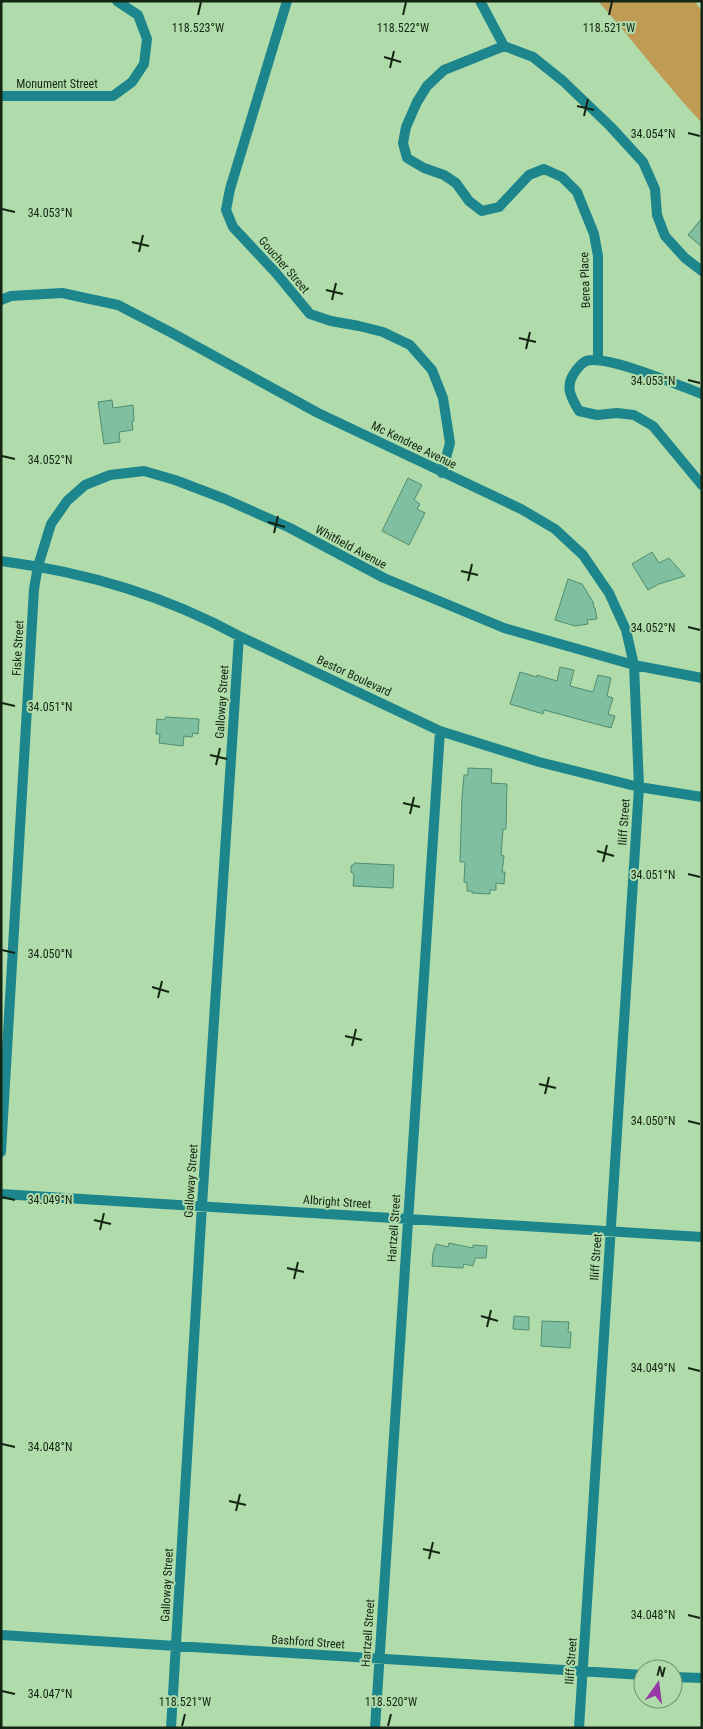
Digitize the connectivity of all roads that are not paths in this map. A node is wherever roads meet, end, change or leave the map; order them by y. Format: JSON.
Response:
{"nodes":[{"id":1,"x":117,"y":1,"type":"edge"},
{"id":2,"x":286,"y":1,"type":"edge"},
{"id":3,"x":480,"y":1,"type":"edge"},
{"id":4,"x":504,"y":46,"type":"junction"},
{"id":5,"x":1,"y":96,"type":"edge"},
{"id":6,"x":702,"y":271,"type":"edge"},
{"id":7,"x":1,"y":300,"type":"edge"},
{"id":8,"x":598,"y":360,"type":"junction"},
{"id":9,"x":702,"y":394,"type":"edge"},
{"id":10,"x":442,"y":473,"type":"junction"},
{"id":11,"x":702,"y":485,"type":"edge"},
{"id":12,"x":1,"y":561,"type":"edge"},
{"id":13,"x":38,"y":566,"type":"junction"},
{"id":14,"x":239,"y":636,"type":"junction"},
{"id":15,"x":634,"y":665,"type":"junction"},
{"id":16,"x":702,"y":678,"type":"edge"},
{"id":17,"x":440,"y":731,"type":"junction"},
{"id":18,"x":639,"y":787,"type":"junction"},
{"id":19,"x":702,"y":797,"type":"edge"},
{"id":20,"x":1,"y":1152,"type":"edge"},
{"id":21,"x":1,"y":1194,"type":"edge"},
{"id":22,"x":202,"y":1205,"type":"junction"},
{"id":23,"x":407,"y":1219,"type":"junction"},
{"id":24,"x":610,"y":1232,"type":"junction"},
{"id":25,"x":702,"y":1237,"type":"edge"},
{"id":26,"x":1,"y":1635,"type":"edge"},
{"id":27,"x":176,"y":1645,"type":"junction"},
{"id":28,"x":379,"y":1660,"type":"junction"},
{"id":29,"x":583,"y":1672,"type":"junction"},
{"id":30,"x":633,"y":1674,"type":"edge"},
{"id":31,"x":683,"y":1677,"type":"edge"},
{"id":32,"x":702,"y":1678,"type":"edge"},
{"id":33,"x":170,"y":1728,"type":"edge"},
{"id":34,"x":375,"y":1728,"type":"edge"},
{"id":35,"x":579,"y":1728,"type":"edge"}],
"edges":[{"from":1,"to":5,"type":"street","name":"Monument Street"},
{"from":2,"to":10,"type":"street","name":"Goucher Street"},
{"from":3,"to":4,"type":"street"},
{"from":4,"to":6,"type":"street"},
{"from":4,"to":8,"type":"street","name":"Berea Place"},
{"from":7,"to":10,"type":"street","name":"Mc Kendree Avenue"},
{"from":8,"to":9,"type":"street"},
{"from":8,"to":11,"type":"street"},
{"from":10,"to":15,"type":"street","name":"Mc Kendree Avenue"},
{"from":12,"to":13,"type":"street","name":"Bestor Boulevard"},
{"from":13,"to":14,"type":"street","name":"Bestor Boulevard"},
{"from":13,"to":15,"type":"street","name":"Whitfield Avenue"},
{"from":13,"to":20,"type":"street","name":"Fiske Street"},
{"from":14,"to":17,"type":"street","name":"Bestor Boulevard"},
{"from":14,"to":22,"type":"street","name":"Galloway Street"},
{"from":15,"to":16,"type":"street","name":"Whitfield Avenue"},
{"from":15,"to":18,"type":"street","name":"Mc Kendree Avenue"},
{"from":17,"to":18,"type":"street","name":"Bestor Boulevard"},
{"from":17,"to":23,"type":"street","name":"Hartzell Street"},
{"from":18,"to":19,"type":"street","name":"Bestor Boulevard"},
{"from":18,"to":24,"type":"street","name":"Iliff Street"},
{"from":21,"to":22,"type":"street","name":"Albright Street"},
{"from":22,"to":23,"type":"street","name":"Albright Street"},
{"from":22,"to":27,"type":"street","name":"Galloway Street"},
{"from":23,"to":24,"type":"street","name":"Albright Street"},
{"from":23,"to":28,"type":"street","name":"Hartzell Street"},
{"from":24,"to":25,"type":"street","name":"Albright Street"},
{"from":24,"to":29,"type":"street","name":"Iliff Street"},
{"from":26,"to":27,"type":"street","name":"Bashford Street"},
{"from":27,"to":28,"type":"street","name":"Bashford Street"},
{"from":27,"to":33,"type":"street","name":"Galloway Street"},
{"from":28,"to":29,"type":"street","name":"Bashford Street"},
{"from":28,"to":34,"type":"street","name":"Hartzell Street"},
{"from":29,"to":30,"type":"street","name":"Bashford Street"},
{"from":29,"to":35,"type":"street","name":"Iliff Street"},
{"from":31,"to":32,"type":"street"}]}
